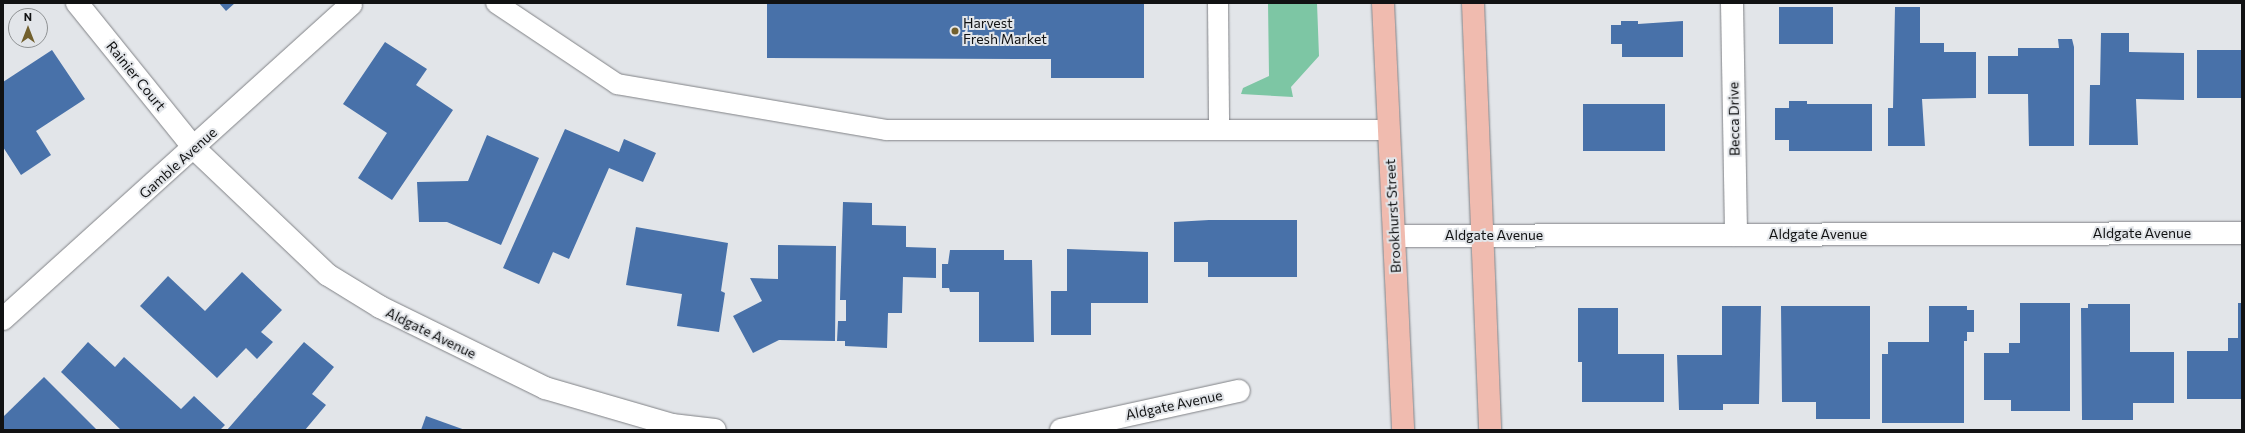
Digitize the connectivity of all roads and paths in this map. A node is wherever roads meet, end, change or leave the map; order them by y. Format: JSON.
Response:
{"nodes":[{"id":1,"x":77,"y":3,"type":"edge"},
{"id":2,"x":496,"y":3,"type":"edge"},
{"id":3,"x":1218,"y":3,"type":"edge"},
{"id":4,"x":1383,"y":3,"type":"edge"},
{"id":5,"x":1473,"y":3,"type":"edge"},
{"id":6,"x":1732,"y":3,"type":"edge"},
{"id":7,"x":351,"y":5,"type":"dead end"},
{"id":8,"x":1219,"y":130,"type":"junction"},
{"id":9,"x":1389,"y":130,"type":"junction"},
{"id":10,"x":195,"y":149,"type":"junction"},
{"id":11,"x":2242,"y":232,"type":"edge"},
{"id":12,"x":1484,"y":235,"type":"junction"},
{"id":13,"x":1736,"y":235,"type":"junction"},
{"id":14,"x":1394,"y":236,"type":"junction"},
{"id":15,"x":3,"y":319,"type":"edge"},
{"id":16,"x":1239,"y":391,"type":"dead end"},
{"id":17,"x":715,"y":430,"type":"edge"},
{"id":18,"x":1061,"y":430,"type":"edge"},
{"id":19,"x":1403,"y":430,"type":"edge"},
{"id":20,"x":1490,"y":430,"type":"edge"}],
"edges":[{"from":1,"to":10,"type":"street","name":"Rainier Court"},
{"from":2,"to":8,"type":"lane"},
{"from":3,"to":8,"type":"lane"},
{"from":4,"to":9,"type":"main road","name":"Brookhurst Street"},
{"from":5,"to":12,"type":"main road"},
{"from":6,"to":13,"type":"street","name":"Becca Drive"},
{"from":7,"to":10,"type":"street","name":"Gamble Avenue"},
{"from":8,"to":9,"type":"lane"},
{"from":9,"to":14,"type":"main road","name":"Brookhurst Street"},
{"from":10,"to":15,"type":"street","name":"Gamble Avenue"},
{"from":10,"to":17,"type":"street","name":"Aldgate Avenue"},
{"from":11,"to":13,"type":"street","name":"Aldgate Avenue"},
{"from":12,"to":13,"type":"street","name":"Aldgate Avenue"},
{"from":12,"to":14,"type":"street","name":"Aldgate Avenue"},
{"from":12,"to":20,"type":"main road"},
{"from":14,"to":19,"type":"main road","name":"Brookhurst Street"},
{"from":16,"to":18,"type":"street","name":"Aldgate Avenue"}]}
